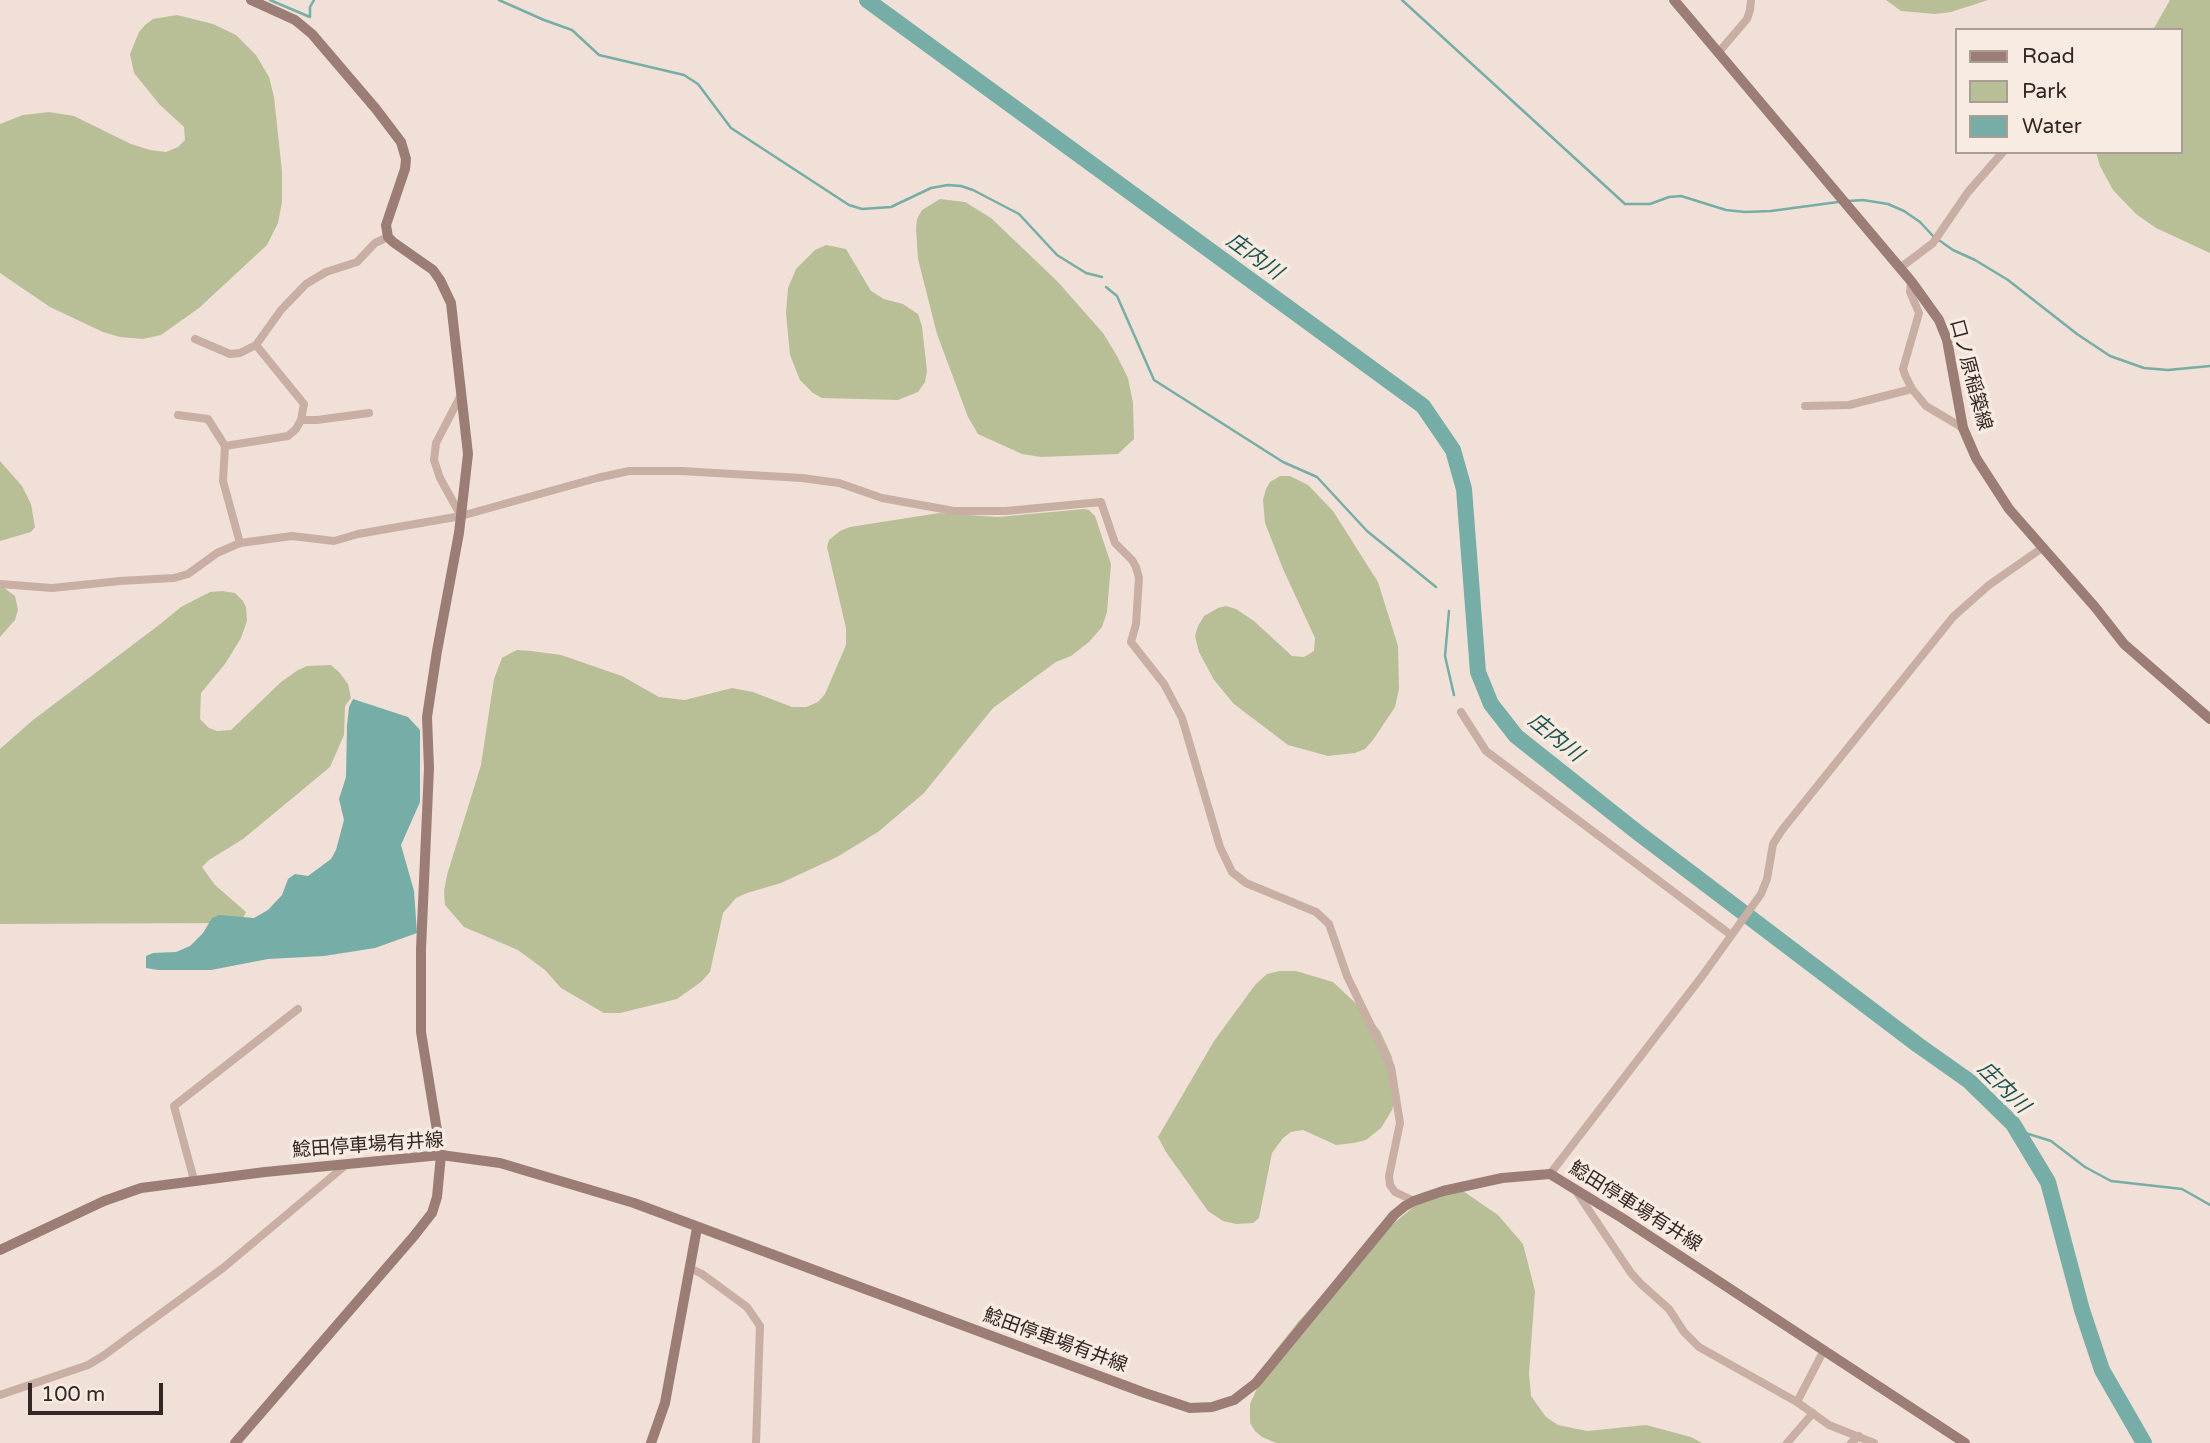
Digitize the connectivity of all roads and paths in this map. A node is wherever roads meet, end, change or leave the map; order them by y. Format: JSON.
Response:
{"nodes":[{"id":1,"x":250,"y":0,"type":"edge"},
{"id":2,"x":1675,"y":0,"type":"edge"},
{"id":3,"x":1751,"y":0,"type":"edge"},
{"id":4,"x":1718,"y":53,"type":"junction"},
{"id":5,"x":2001,"y":154,"type":"edge"},
{"id":6,"x":388,"y":237,"type":"junction"},
{"id":7,"x":1900,"y":268,"type":"junction"},
{"id":8,"x":1911,"y":281,"type":"junction"},
{"id":9,"x":195,"y":338,"type":"dead end"},
{"id":10,"x":256,"y":345,"type":"junction"},
{"id":11,"x":1912,"y":389,"type":"junction"},
{"id":12,"x":462,"y":395,"type":"junction"},
{"id":13,"x":1805,"y":406,"type":"dead end"},
{"id":14,"x":369,"y":413,"type":"dead end"},
{"id":15,"x":178,"y":415,"type":"dead end"},
{"id":16,"x":301,"y":420,"type":"junction"},
{"id":17,"x":1963,"y":428,"type":"junction"},
{"id":18,"x":225,"y":446,"type":"junction"},
{"id":19,"x":461,"y":516,"type":"junction"},
{"id":20,"x":240,"y":543,"type":"junction"},
{"id":21,"x":2042,"y":548,"type":"junction"},
{"id":22,"x":0,"y":584,"type":"edge"},
{"id":23,"x":1461,"y":712,"type":"dead end"},
{"id":24,"x":2210,"y":719,"type":"edge"},
{"id":25,"x":1732,"y":933,"type":"junction"},
{"id":26,"x":299,"y":1009,"type":"dead end"},
{"id":27,"x":441,"y":1155,"type":"junction"},
{"id":28,"x":347,"y":1164,"type":"junction"},
{"id":29,"x":1550,"y":1174,"type":"junction"},
{"id":30,"x":194,"y":1180,"type":"junction"},
{"id":31,"x":1572,"y":1186,"type":"junction"},
{"id":32,"x":1414,"y":1201,"type":"junction"},
{"id":33,"x":697,"y":1228,"type":"junction"},
{"id":34,"x":0,"y":1250,"type":"edge"},
{"id":35,"x":690,"y":1268,"type":"junction"},
{"id":36,"x":1824,"y":1350,"type":"junction"},
{"id":37,"x":0,"y":1395,"type":"edge"},
{"id":38,"x":1797,"y":1402,"type":"junction"},
{"id":39,"x":1813,"y":1413,"type":"junction"},
{"id":40,"x":1859,"y":1436,"type":"junction"},
{"id":41,"x":242,"y":1441,"type":"edge"},
{"id":42,"x":651,"y":1443,"type":"edge"},
{"id":43,"x":756,"y":1443,"type":"edge"},
{"id":44,"x":1787,"y":1443,"type":"edge"},
{"id":45,"x":1851,"y":1443,"type":"edge"},
{"id":46,"x":1874,"y":1443,"type":"edge"},
{"id":47,"x":1965,"y":1443,"type":"edge"}],
"edges":[{"from":1,"to":6,"type":"main road"},
{"from":2,"to":4,"type":"main road","name":"口ノ原稲築線"},
{"from":3,"to":4,"type":"street"},
{"from":4,"to":7,"type":"main road","name":"口ノ原稲築線"},
{"from":5,"to":7,"type":"street"},
{"from":6,"to":10,"type":"street"},
{"from":6,"to":12,"type":"main road"},
{"from":7,"to":8,"type":"main road","name":"口ノ原稲築線"},
{"from":8,"to":11,"type":"street"},
{"from":8,"to":17,"type":"main road","name":"口ノ原稲築線"},
{"from":9,"to":10,"type":"street"},
{"from":10,"to":16,"type":"street"},
{"from":11,"to":13,"type":"street"},
{"from":11,"to":17,"type":"street"},
{"from":12,"to":19,"type":"main road"},
{"from":12,"to":19,"type":"street"},
{"from":14,"to":16,"type":"street"},
{"from":15,"to":18,"type":"street"},
{"from":16,"to":18,"type":"street"},
{"from":17,"to":21,"type":"main road","name":"口ノ原稲築線"},
{"from":18,"to":20,"type":"street"},
{"from":19,"to":20,"type":"street"},
{"from":19,"to":27,"type":"main road"},
{"from":19,"to":32,"type":"street"},
{"from":20,"to":22,"type":"street"},
{"from":21,"to":24,"type":"main road","name":"口ノ原稲築線"},
{"from":21,"to":25,"type":"street"},
{"from":23,"to":25,"type":"street"},
{"from":25,"to":29,"type":"street"},
{"from":26,"to":30,"type":"street"},
{"from":27,"to":28,"type":"main road","name":"鯰田停車場有井線"},
{"from":27,"to":33,"type":"main road","name":"鯰田停車場有井線"},
{"from":27,"to":41,"type":"main road"},
{"from":28,"to":30,"type":"main road","name":"鯰田停車場有井線"},
{"from":28,"to":37,"type":"street"},
{"from":29,"to":31,"type":"main road","name":"鯰田停車場有井線"},
{"from":29,"to":32,"type":"main road","name":"鯰田停車場有井線"},
{"from":30,"to":34,"type":"main road","name":"鯰田停車場有井線"},
{"from":31,"to":36,"type":"main road","name":"鯰田停車場有井線"},
{"from":31,"to":38,"type":"street"},
{"from":32,"to":33,"type":"main road","name":"鯰田停車場有井線"},
{"from":33,"to":35,"type":"main road"},
{"from":35,"to":42,"type":"main road"},
{"from":35,"to":43,"type":"street"},
{"from":36,"to":38,"type":"street"},
{"from":36,"to":47,"type":"main road","name":"鯰田停車場有井線"},
{"from":38,"to":39,"type":"street"},
{"from":39,"to":40,"type":"street"},
{"from":39,"to":44,"type":"street"},
{"from":40,"to":45,"type":"street"},
{"from":40,"to":46,"type":"street"}]}
